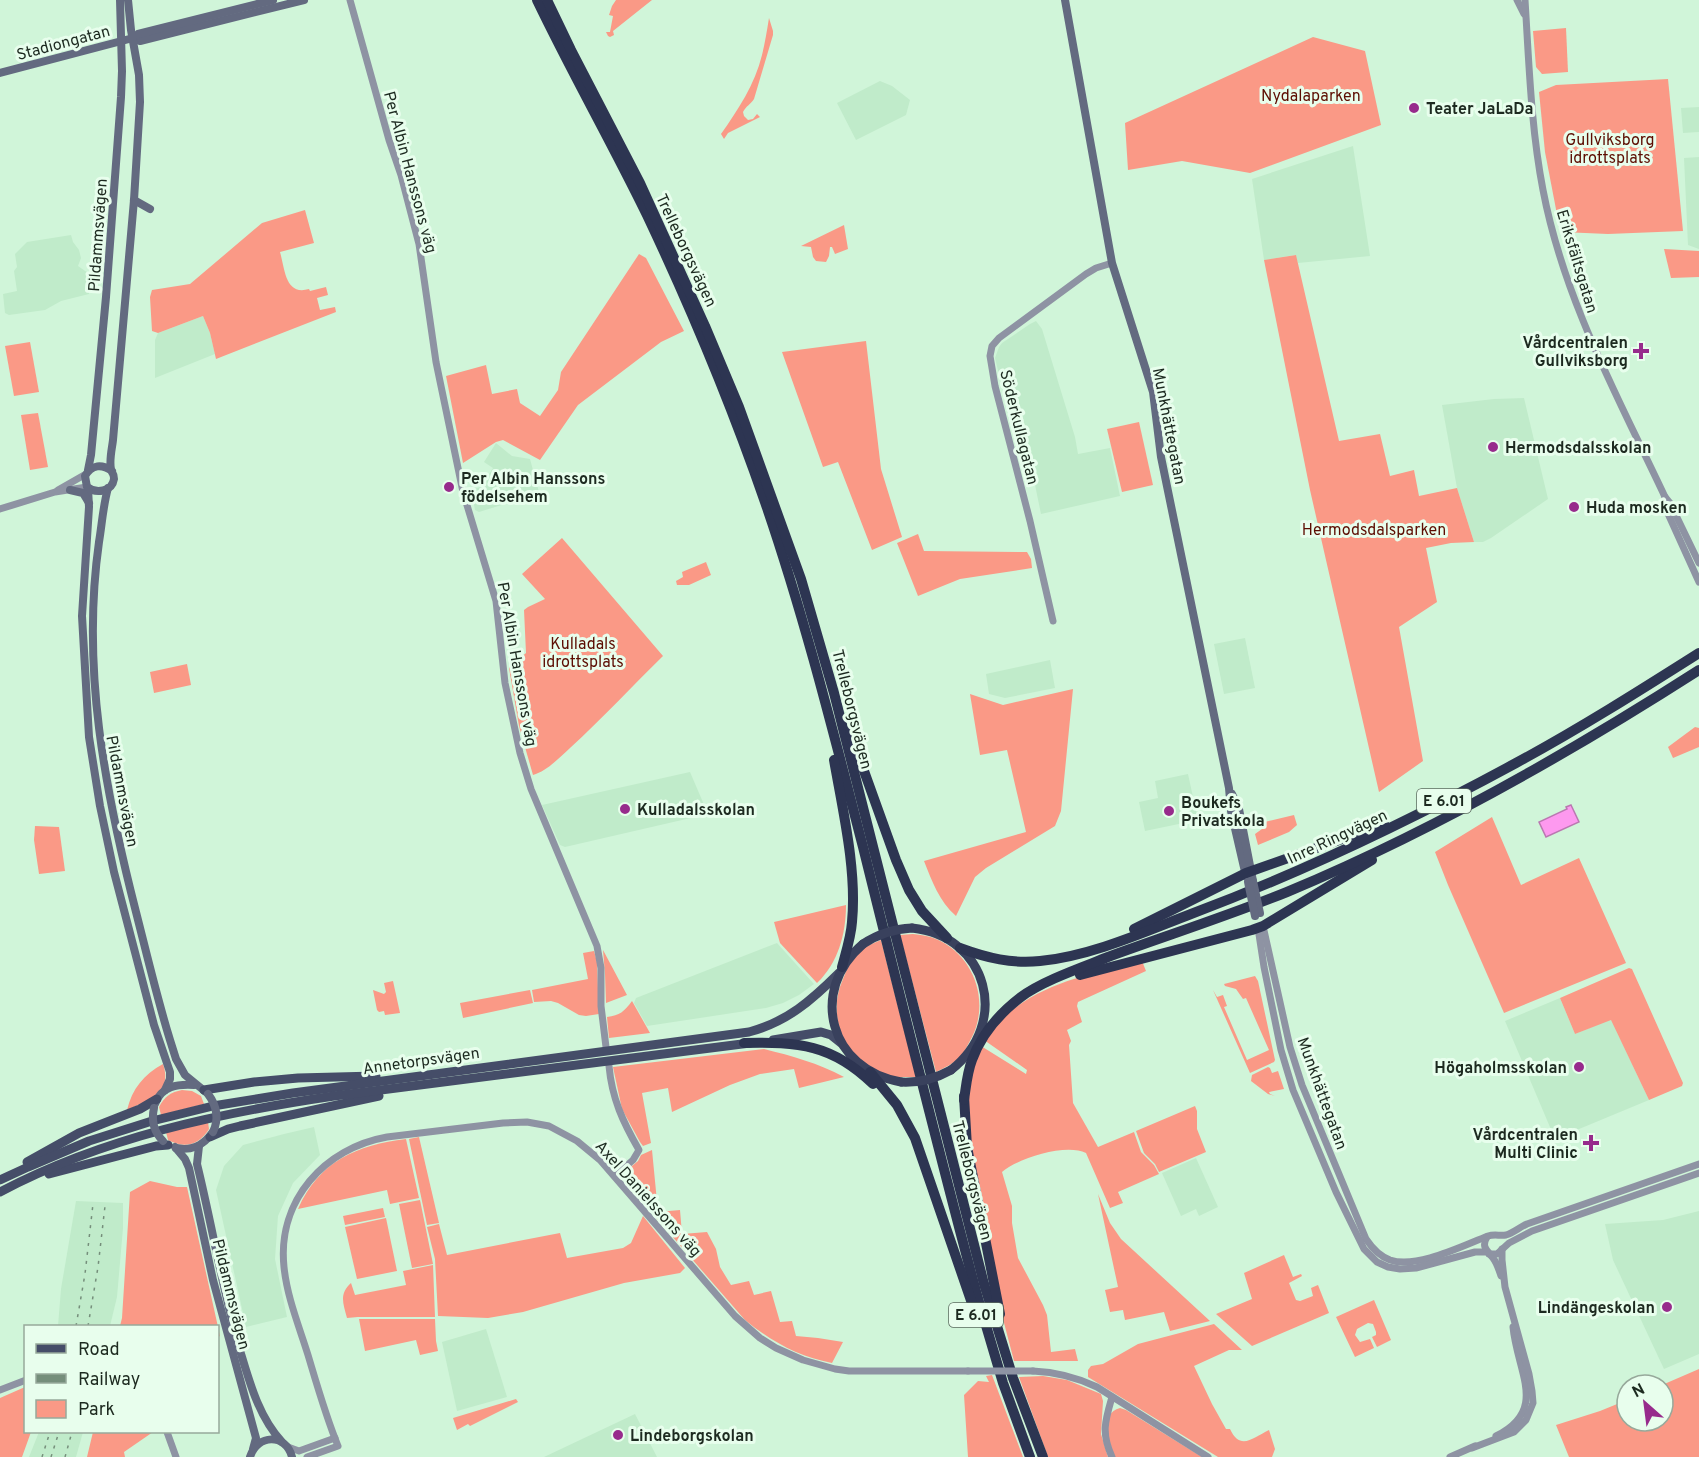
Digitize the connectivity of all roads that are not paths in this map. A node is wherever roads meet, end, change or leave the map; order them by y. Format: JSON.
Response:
{"nodes":[{"id":1,"x":120,"y":0,"type":"edge"},
{"id":2,"x":128,"y":0,"type":"edge"},
{"id":3,"x":273,"y":0,"type":"edge"},
{"id":4,"x":304,"y":0,"type":"edge"},
{"id":5,"x":350,"y":0,"type":"edge"},
{"id":6,"x":537,"y":0,"type":"edge"},
{"id":7,"x":547,"y":0,"type":"edge"},
{"id":8,"x":1065,"y":0,"type":"edge"},
{"id":9,"x":1518,"y":0,"type":"edge"},
{"id":10,"x":1525,"y":0,"type":"edge"},
{"id":11,"x":1525,"y":16,"type":"junction"},
{"id":12,"x":133,"y":38,"type":"junction"},
{"id":13,"x":146,"y":39,"type":"junction"},
{"id":14,"x":121,"y":41,"type":"junction"},
{"id":15,"x":136,"y":57,"type":"junction"},
{"id":16,"x":0,"y":73,"type":"edge"},
{"id":17,"x":134,"y":200,"type":"junction"},
{"id":18,"x":150,"y":209,"type":"dead end"},
{"id":19,"x":1112,"y":263,"type":"junction"},
{"id":20,"x":112,"y":471,"type":"junction"},
{"id":21,"x":87,"y":473,"type":"junction"},
{"id":22,"x":88,"y":488,"type":"junction"},
{"id":23,"x":108,"y":488,"type":"junction"},
{"id":24,"x":70,"y":490,"type":"junction"},
{"id":25,"x":55,"y":492,"type":"junction"},
{"id":26,"x":1665,"y":497,"type":"junction"},
{"id":27,"x":89,"y":503,"type":"junction"},
{"id":28,"x":0,"y":510,"type":"edge"},
{"id":29,"x":1699,"y":563,"type":"edge"},
{"id":30,"x":1699,"y":582,"type":"edge"},
{"id":31,"x":1053,"y":621,"type":"dead end"},
{"id":32,"x":1699,"y":653,"type":"edge"},
{"id":33,"x":1699,"y":670,"type":"edge"},
{"id":34,"x":834,"y":693,"type":"junction"},
{"id":35,"x":831,"y":721,"type":"junction"},
{"id":36,"x":1446,"y":800,"type":"junction"},
{"id":37,"x":1443,"y":818,"type":"junction"},
{"id":38,"x":1249,"y":877,"type":"junction"},
{"id":39,"x":1260,"y":927,"type":"junction"},
{"id":40,"x":954,"y":943,"type":"junction"},
{"id":41,"x":1029,"y":962,"type":"junction"},
{"id":42,"x":840,"y":970,"type":"junction"},
{"id":43,"x":1023,"y":995,"type":"junction"},
{"id":44,"x":981,"y":1033,"type":"junction"},
{"id":45,"x":744,"y":1043,"type":"junction"},
{"id":46,"x":841,"y":1043,"type":"junction"},
{"id":47,"x":974,"y":1046,"type":"junction"},
{"id":48,"x":606,"y":1047,"type":"dead end"},
{"id":49,"x":609,"y":1066,"type":"dead end"},
{"id":50,"x":447,"y":1072,"type":"junction"},
{"id":51,"x":870,"y":1072,"type":"junction"},
{"id":52,"x":476,"y":1078,"type":"junction"},
{"id":53,"x":165,"y":1090,"type":"junction"},
{"id":54,"x":203,"y":1090,"type":"junction"},
{"id":55,"x":964,"y":1100,"type":"junction"},
{"id":56,"x":155,"y":1104,"type":"junction"},
{"id":57,"x":211,"y":1135,"type":"junction"},
{"id":58,"x":169,"y":1144,"type":"junction"},
{"id":59,"x":199,"y":1146,"type":"junction"},
{"id":60,"x":1699,"y":1164,"type":"edge"},
{"id":61,"x":1699,"y":1173,"type":"edge"},
{"id":62,"x":615,"y":1176,"type":"junction"},
{"id":63,"x":0,"y":1179,"type":"edge"},
{"id":64,"x":932,"y":1184,"type":"junction"},
{"id":65,"x":0,"y":1193,"type":"edge"},
{"id":66,"x":1497,"y":1235,"type":"junction"},
{"id":67,"x":1487,"y":1237,"type":"junction"},
{"id":68,"x":1503,"y":1248,"type":"junction"},
{"id":69,"x":1488,"y":1253,"type":"junction"},
{"id":70,"x":1505,"y":1287,"type":"junction"},
{"id":71,"x":231,"y":1333,"type":"junction"},
{"id":72,"x":234,"y":1345,"type":"junction"},
{"id":73,"x":24,"y":1381,"type":"edge"},
{"id":74,"x":1003,"y":1383,"type":"junction"},
{"id":75,"x":0,"y":1390,"type":"edge"},
{"id":76,"x":1112,"y":1397,"type":"junction"},
{"id":77,"x":1025,"y":1409,"type":"junction"},
{"id":78,"x":168,"y":1433,"type":"edge"},
{"id":79,"x":334,"y":1438,"type":"junction"},
{"id":80,"x":285,"y":1444,"type":"junction"},
{"id":81,"x":251,"y":1454,"type":"edge"},
{"id":82,"x":176,"y":1457,"type":"edge"},
{"id":83,"x":292,"y":1457,"type":"edge"},
{"id":84,"x":307,"y":1457,"type":"edge"},
{"id":85,"x":1030,"y":1457,"type":"edge"},
{"id":86,"x":1043,"y":1457,"type":"edge"},
{"id":87,"x":1112,"y":1457,"type":"edge"},
{"id":88,"x":1209,"y":1457,"type":"edge"},
{"id":89,"x":1450,"y":1457,"type":"edge"}],
"edges":[{"from":1,"to":14,"type":"main road","name":"Pildammsvägen"},
{"from":2,"to":12,"type":"main road","name":"Pildammsvägen"},
{"from":3,"to":12,"type":"main road","name":"Stadiongatan"},
{"from":4,"to":13,"type":"main road","name":"Stadiongatan"},
{"from":5,"to":48,"type":"street","name":"Per Albin Hanssons väg"},
{"from":6,"to":35,"type":"highway","name":"Trelleborgsvägen"},
{"from":7,"to":34,"type":"highway","name":"Trelleborgsvägen"},
{"from":8,"to":19,"type":"main road","name":"Munkhättegatan"},
{"from":9,"to":11,"type":"street","name":"Eriksfältsgatan"},
{"from":10,"to":11,"type":"street","name":"Eriksfältsgatan"},
{"from":11,"to":26,"type":"street","name":"Eriksfältsgatan"},
{"from":12,"to":13,"type":"main road","name":"Stadiongatan"},
{"from":12,"to":14,"type":"main road","name":"Stadiongatan"},
{"from":12,"to":15,"type":"main road","name":"Pildammsvägen"},
{"from":13,"to":15,"type":"main road"},
{"from":14,"to":16,"type":"main road","name":"Stadiongatan"},
{"from":14,"to":21,"type":"main road","name":"Pildammsvägen"},
{"from":15,"to":17,"type":"main road","name":"Pildammsvägen"},
{"from":17,"to":18,"type":"main road"},
{"from":17,"to":20,"type":"main road","name":"Pildammsvägen"},
{"from":19,"to":31,"type":"street","name":"Söderkullagatan"},
{"from":19,"to":38,"type":"main road","name":"Munkhättegatan"},
{"from":20,"to":21,"type":"main road"},
{"from":20,"to":23,"type":"main road"},
{"from":21,"to":22,"type":"main road"},
{"from":21,"to":25,"type":"street"},
{"from":22,"to":23,"type":"main road"},
{"from":22,"to":24,"type":"street"},
{"from":22,"to":27,"type":"main road","name":"Pildammsvägen"},
{"from":23,"to":54,"type":"main road","name":"Pildammsvägen"},
{"from":24,"to":25,"type":"street"},
{"from":24,"to":27,"type":"main road"},
{"from":25,"to":28,"type":"street"},
{"from":26,"to":29,"type":"street","name":"Eriksfältsgatan"},
{"from":26,"to":30,"type":"street","name":"Eriksfältsgatan"},
{"from":27,"to":53,"type":"main road","name":"Pildammsvägen"},
{"from":32,"to":36,"type":"highway","name":"Inre Ringvägen","number":"E 6.01"},
{"from":33,"to":37,"type":"highway","name":"Inre Ringvägen","number":"E 6.01"},
{"from":34,"to":40,"type":"highway"},
{"from":34,"to":77,"type":"highway","name":"Trelleborgsvägen"},
{"from":35,"to":42,"type":"highway"},
{"from":35,"to":74,"type":"highway","name":"Trelleborgsvägen"},
{"from":36,"to":38,"type":"highway"},
{"from":36,"to":41,"type":"highway","name":"Inre Ringvägen","number":"E 6.01"},
{"from":37,"to":39,"type":"highway"},
{"from":37,"to":43,"type":"highway","name":"Inre Ringvägen","number":"E 6.01"},
{"from":38,"to":39,"type":"main road","name":"Munkhättegatan","bridge":true},
{"from":38,"to":41,"type":"highway"},
{"from":39,"to":43,"type":"highway"},
{"from":39,"to":67,"type":"street","name":"Munkhättegatan"},
{"from":39,"to":69,"type":"street","name":"Munkhättegatan"},
{"from":40,"to":41,"type":"highway","name":"Inre Ringvägen","number":"E 6.01"},
{"from":40,"to":42,"type":"highway","bridge":true},
{"from":40,"to":44,"type":"highway"},
{"from":42,"to":46,"type":"highway"},
{"from":42,"to":50,"type":"main road","name":"Annetorpsvägen"},
{"from":43,"to":44,"type":"highway"},
{"from":43,"to":55,"type":"highway","number":"E 6.01"},
{"from":44,"to":47,"type":"highway"},
{"from":45,"to":46,"type":"main road","name":"Annetorpsvägen"},
{"from":45,"to":52,"type":"main road","name":"Annetorpsvägen"},
{"from":45,"to":64,"type":"highway"},
{"from":46,"to":51,"type":"highway"},
{"from":47,"to":51,"type":"highway","bridge":true},
{"from":47,"to":55,"type":"highway"},
{"from":49,"to":62,"type":"street"},
{"from":50,"to":54,"type":"main road"},
{"from":50,"to":63,"type":"main road","name":"Annetorpsvägen"},
{"from":51,"to":64,"type":"highway","number":"E 6.01"},
{"from":52,"to":57,"type":"main road"},
{"from":52,"to":65,"type":"main road","name":"Annetorpsvägen"},
{"from":53,"to":54,"type":"main road"},
{"from":53,"to":56,"type":"main road"},
{"from":54,"to":57,"type":"main road","name":"Pildammsvägen","bridge":true},
{"from":55,"to":77,"type":"highway"},
{"from":56,"to":58,"type":"main road","name":"Pildammsvägen","bridge":true},
{"from":56,"to":63,"type":"main road"},
{"from":57,"to":59,"type":"main road"},
{"from":58,"to":59,"type":"main road"},
{"from":58,"to":65,"type":"main road"},
{"from":58,"to":71,"type":"main road","name":"Pildammsvägen"},
{"from":59,"to":71,"type":"main road","name":"Pildammsvägen"},
{"from":60,"to":66,"type":"street","name":"Munkhättegatan"},
{"from":61,"to":68,"type":"street","name":"Munkhättegatan"},
{"from":62,"to":76,"type":"street","name":"Axel Danielssons väg","bridge":true},
{"from":62,"to":79,"type":"street","name":"Axel Danielssons väg"},
{"from":64,"to":74,"type":"highway","number":"E 6.01"},
{"from":66,"to":67,"type":"street","name":"Munkhättegatan"},
{"from":66,"to":68,"type":"street"},
{"from":67,"to":69,"type":"street"},
{"from":68,"to":69,"type":"street","name":"Munkhättegatan"},
{"from":68,"to":70,"type":"street"},
{"from":69,"to":70,"type":"street"},
{"from":70,"to":89,"type":"street"},
{"from":71,"to":72,"type":"main road","name":"Pildammsvägen"},
{"from":72,"to":80,"type":"main road","name":"Pildammsvägen"},
{"from":72,"to":81,"type":"main road","name":"Pildammsvägen"},
{"from":73,"to":75,"type":"street"},
{"from":74,"to":85,"type":"highway","name":"Trelleborgsvägen"},
{"from":76,"to":87,"type":"street"},
{"from":76,"to":88,"type":"street","name":"Axel Danielssons väg"},
{"from":77,"to":86,"type":"highway","name":"Trelleborgsvägen"},
{"from":78,"to":82,"type":"street"},
{"from":79,"to":80,"type":"street"},
{"from":79,"to":84,"type":"street","name":"Axel Danielssons väg"},
{"from":80,"to":81,"type":"main road","name":"Pildammsvägen"},
{"from":80,"to":83,"type":"main road","name":"Pildammsvägen"}]}
